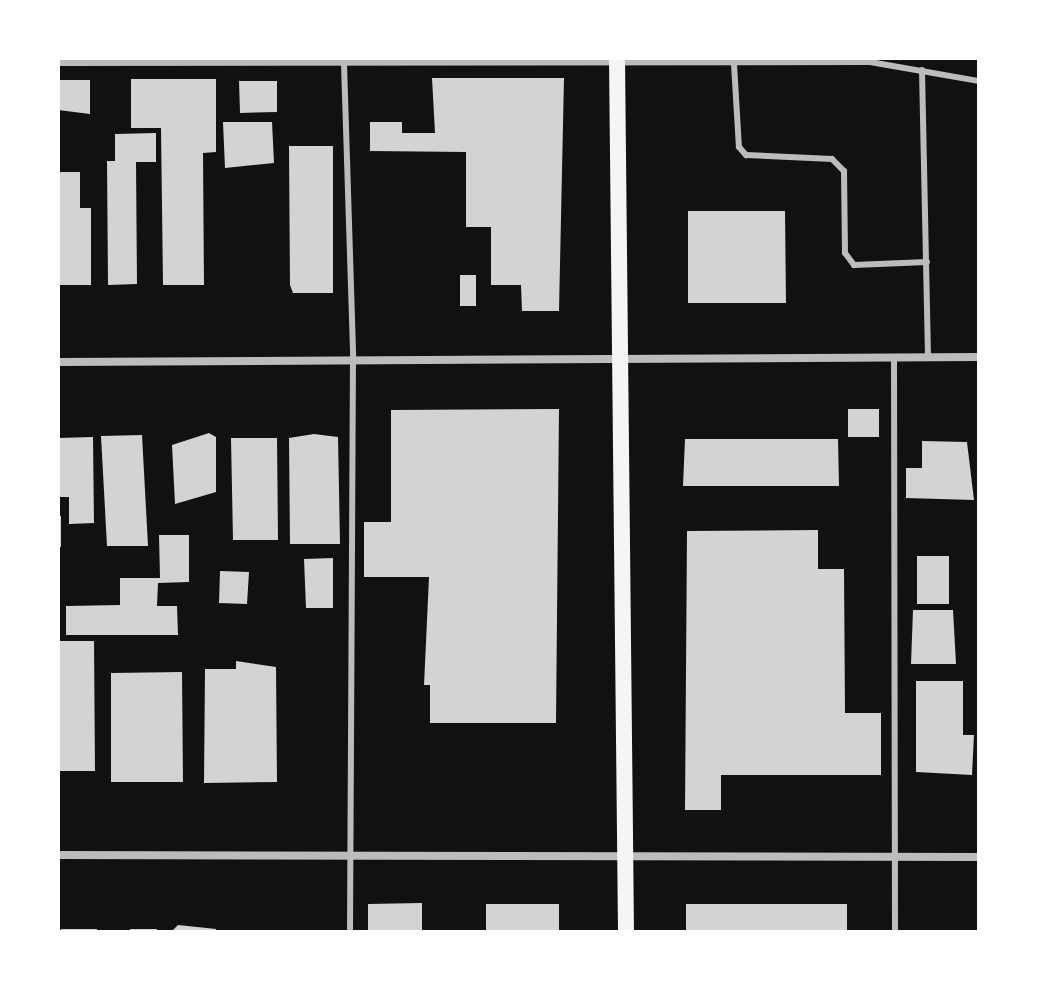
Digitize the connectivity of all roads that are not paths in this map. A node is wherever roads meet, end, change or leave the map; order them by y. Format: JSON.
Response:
{"nodes":[{"id":1,"x":617,"y":62,"type":"edge"},
{"id":2,"x":58,"y":63,"type":"edge"},
{"id":3,"x":344,"y":64,"type":"junction"},
{"id":4,"x":734,"y":64,"type":"junction"},
{"id":5,"x":922,"y":70,"type":"junction"},
{"id":6,"x":979,"y":81,"type":"edge"},
{"id":7,"x":927,"y":262,"type":"junction"},
{"id":8,"x":353,"y":357,"type":"junction"},
{"id":9,"x":928,"y":357,"type":"junction"},
{"id":10,"x":979,"y":357,"type":"edge"},
{"id":11,"x":894,"y":358,"type":"junction"},
{"id":12,"x":620,"y":359,"type":"junction"},
{"id":13,"x":58,"y":362,"type":"edge"},
{"id":14,"x":894,"y":851,"type":"junction"},
{"id":15,"x":349,"y":854,"type":"junction"},
{"id":16,"x":626,"y":854,"type":"junction"},
{"id":17,"x":58,"y":855,"type":"edge"},
{"id":18,"x":979,"y":857,"type":"edge"},
{"id":19,"x":350,"y":932,"type":"edge"},
{"id":20,"x":626,"y":932,"type":"edge"},
{"id":21,"x":895,"y":932,"type":"edge"}],
"edges":[{"from":1,"to":3,"type":"lane"},
{"from":1,"to":4,"type":"lane"},
{"from":1,"to":12,"type":"main road"},
{"from":2,"to":3,"type":"lane"},
{"from":3,"to":8,"type":"lane"},
{"from":4,"to":5,"type":"lane"},
{"from":4,"to":7,"type":"lane"},
{"from":5,"to":6,"type":"lane"},
{"from":5,"to":7,"type":"lane"},
{"from":7,"to":9,"type":"lane"},
{"from":8,"to":12,"type":"street"},
{"from":8,"to":13,"type":"street"},
{"from":8,"to":15,"type":"lane"},
{"from":9,"to":10,"type":"street"},
{"from":9,"to":11,"type":"street"},
{"from":11,"to":12,"type":"street"},
{"from":11,"to":14,"type":"lane"},
{"from":12,"to":16,"type":"main road"},
{"from":14,"to":16,"type":"street"},
{"from":14,"to":18,"type":"street"},
{"from":14,"to":21,"type":"lane"},
{"from":15,"to":16,"type":"street"},
{"from":15,"to":17,"type":"street"},
{"from":15,"to":19,"type":"lane"},
{"from":16,"to":20,"type":"main road"}]}
